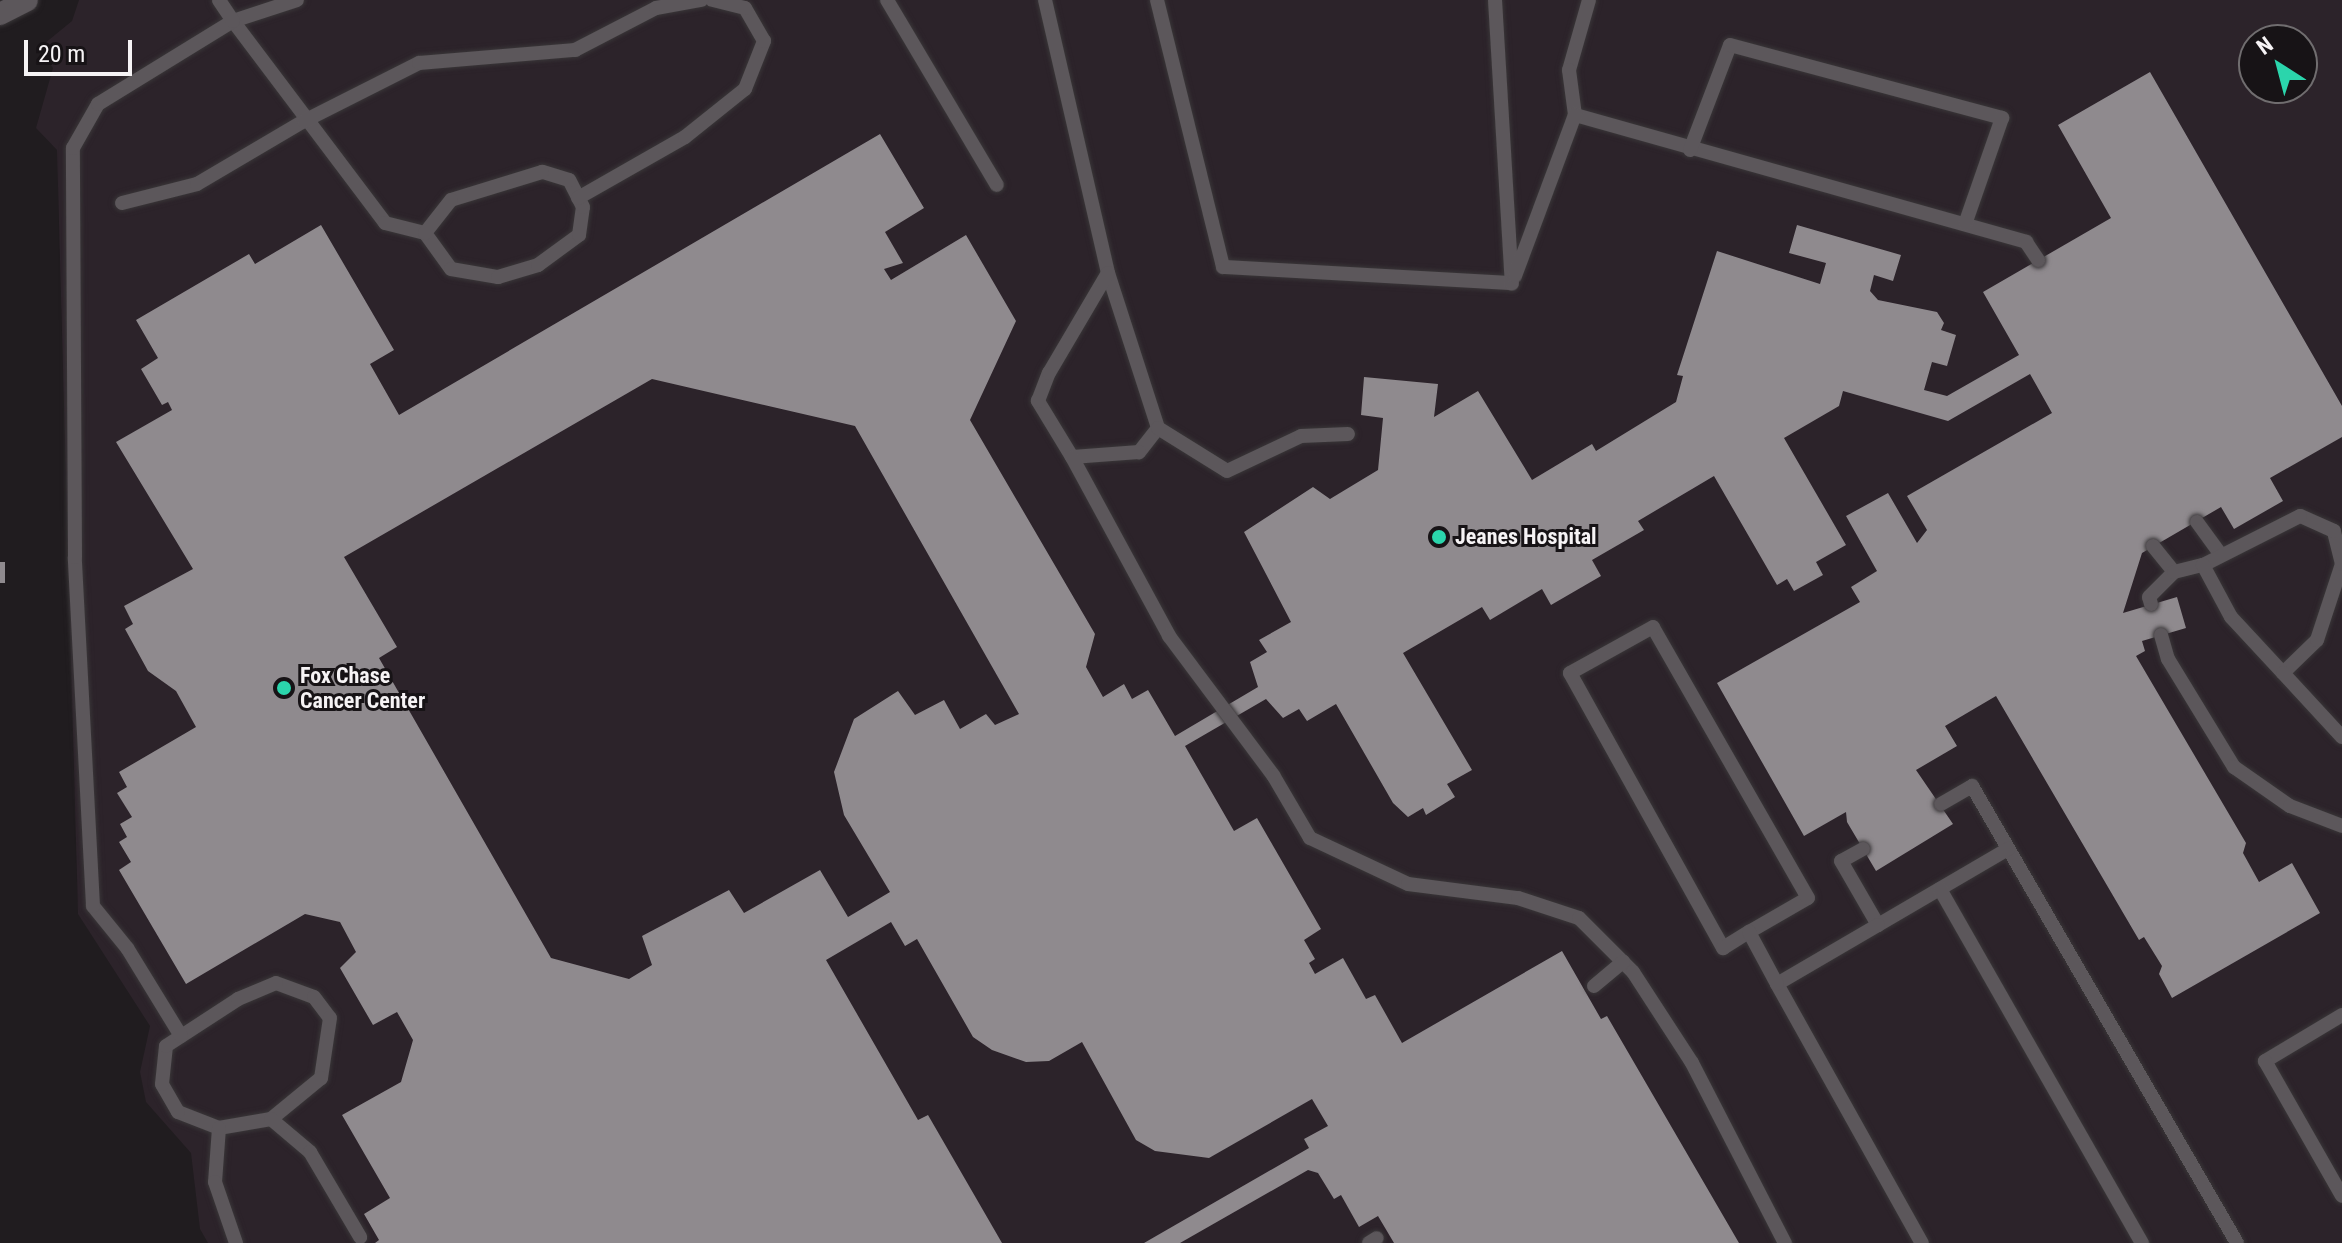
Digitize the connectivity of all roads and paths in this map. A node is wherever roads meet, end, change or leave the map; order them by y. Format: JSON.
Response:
{"nodes":[{"id":1,"x":27,"y":0,"type":"edge"},
{"id":2,"x":219,"y":0,"type":"edge"},
{"id":3,"x":297,"y":0,"type":"edge"},
{"id":4,"x":701,"y":0,"type":"edge"},
{"id":5,"x":712,"y":0,"type":"edge"},
{"id":6,"x":887,"y":0,"type":"edge"},
{"id":7,"x":1045,"y":0,"type":"edge"},
{"id":8,"x":1157,"y":0,"type":"edge"},
{"id":9,"x":1495,"y":0,"type":"edge"},
{"id":10,"x":1589,"y":0,"type":"edge"},
{"id":11,"x":0,"y":14,"type":"edge"},
{"id":12,"x":233,"y":21,"type":"junction"},
{"id":13,"x":1575,"y":115,"type":"junction"},
{"id":14,"x":304,"y":121,"type":"junction"},
{"id":15,"x":1690,"y":150,"type":"junction"},
{"id":16,"x":997,"y":185,"type":"dead end"},
{"id":17,"x":578,"y":198,"type":"junction"},
{"id":18,"x":122,"y":203,"type":"dead end"},
{"id":19,"x":1965,"y":224,"type":"junction"},
{"id":20,"x":425,"y":233,"type":"junction"},
{"id":21,"x":2038,"y":260,"type":"dead end"},
{"id":22,"x":1108,"y":273,"type":"junction"},
{"id":23,"x":1512,"y":283,"type":"junction"},
{"id":24,"x":1158,"y":428,"type":"junction"},
{"id":25,"x":1348,"y":434,"type":"dead end"},
{"id":26,"x":1072,"y":457,"type":"junction"},
{"id":27,"x":2197,"y":522,"type":"dead end"},
{"id":28,"x":2153,"y":546,"type":"dead end"},
{"id":29,"x":2221,"y":555,"type":"junction"},
{"id":30,"x":2203,"y":565,"type":"junction"},
{"id":31,"x":2174,"y":572,"type":"junction"},
{"id":32,"x":2151,"y":604,"type":"dead end"},
{"id":33,"x":2161,"y":635,"type":"dead end"},
{"id":34,"x":2283,"y":673,"type":"junction"},
{"id":35,"x":2342,"y":737,"type":"edge"},
{"id":36,"x":1941,"y":804,"type":"dead end"},
{"id":37,"x":2342,"y":826,"type":"edge"},
{"id":38,"x":1863,"y":849,"type":"dead end"},
{"id":39,"x":2008,"y":849,"type":"junction"},
{"id":40,"x":1940,"y":889,"type":"junction"},
{"id":41,"x":1878,"y":925,"type":"junction"},
{"id":42,"x":1749,"y":932,"type":"junction"},
{"id":43,"x":1623,"y":962,"type":"junction"},
{"id":44,"x":1777,"y":984,"type":"junction"},
{"id":45,"x":1594,"y":986,"type":"dead end"},
{"id":46,"x":2342,"y":1015,"type":"edge"},
{"id":47,"x":181,"y":1036,"type":"junction"},
{"id":48,"x":271,"y":1119,"type":"junction"},
{"id":49,"x":219,"y":1128,"type":"junction"},
{"id":50,"x":2342,"y":1196,"type":"edge"},
{"id":51,"x":360,"y":1237,"type":"dead end"},
{"id":52,"x":236,"y":1243,"type":"edge"},
{"id":53,"x":1785,"y":1243,"type":"edge"},
{"id":54,"x":1922,"y":1243,"type":"edge"},
{"id":55,"x":2142,"y":1243,"type":"edge"},
{"id":56,"x":2237,"y":1243,"type":"edge"}],
"edges":[{"from":1,"to":11,"type":"street"},
{"from":2,"to":12,"type":"lane"},
{"from":3,"to":12,"type":"lane"},
{"from":4,"to":14,"type":"lane"},
{"from":5,"to":17,"type":"lane"},
{"from":6,"to":16,"type":"lane"},
{"from":7,"to":22,"type":"lane"},
{"from":8,"to":23,"type":"lane"},
{"from":9,"to":23,"type":"lane"},
{"from":10,"to":13,"type":"lane"},
{"from":12,"to":14,"type":"lane"},
{"from":12,"to":47,"type":"lane"},
{"from":13,"to":15,"type":"lane"},
{"from":13,"to":23,"type":"lane"},
{"from":14,"to":18,"type":"lane"},
{"from":14,"to":20,"type":"lane"},
{"from":15,"to":19,"type":"lane"},
{"from":15,"to":19,"type":"lane"},
{"from":17,"to":20,"type":"lane"},
{"from":17,"to":20,"type":"lane"},
{"from":19,"to":21,"type":"lane"},
{"from":22,"to":24,"type":"lane"},
{"from":22,"to":26,"type":"lane"},
{"from":24,"to":25,"type":"lane"},
{"from":24,"to":26,"type":"lane"},
{"from":26,"to":43,"type":"lane"},
{"from":27,"to":29,"type":"lane"},
{"from":28,"to":31,"type":"lane"},
{"from":29,"to":30,"type":"lane"},
{"from":29,"to":34,"type":"lane"},
{"from":30,"to":31,"type":"lane"},
{"from":30,"to":34,"type":"lane"},
{"from":31,"to":32,"type":"lane"},
{"from":33,"to":37,"type":"lane"},
{"from":34,"to":35,"type":"lane"},
{"from":36,"to":39,"type":"lane"},
{"from":38,"to":41,"type":"lane"},
{"from":39,"to":40,"type":"lane"},
{"from":39,"to":56,"type":"lane"},
{"from":40,"to":41,"type":"lane"},
{"from":40,"to":55,"type":"lane"},
{"from":41,"to":44,"type":"lane"},
{"from":42,"to":42,"type":"lane"},
{"from":42,"to":44,"type":"lane"},
{"from":43,"to":45,"type":"lane"},
{"from":43,"to":53,"type":"lane"},
{"from":44,"to":54,"type":"lane"},
{"from":46,"to":50,"type":"lane"},
{"from":47,"to":48,"type":"lane"},
{"from":47,"to":49,"type":"lane"},
{"from":48,"to":49,"type":"lane"},
{"from":48,"to":51,"type":"lane"},
{"from":49,"to":52,"type":"lane"}]}
